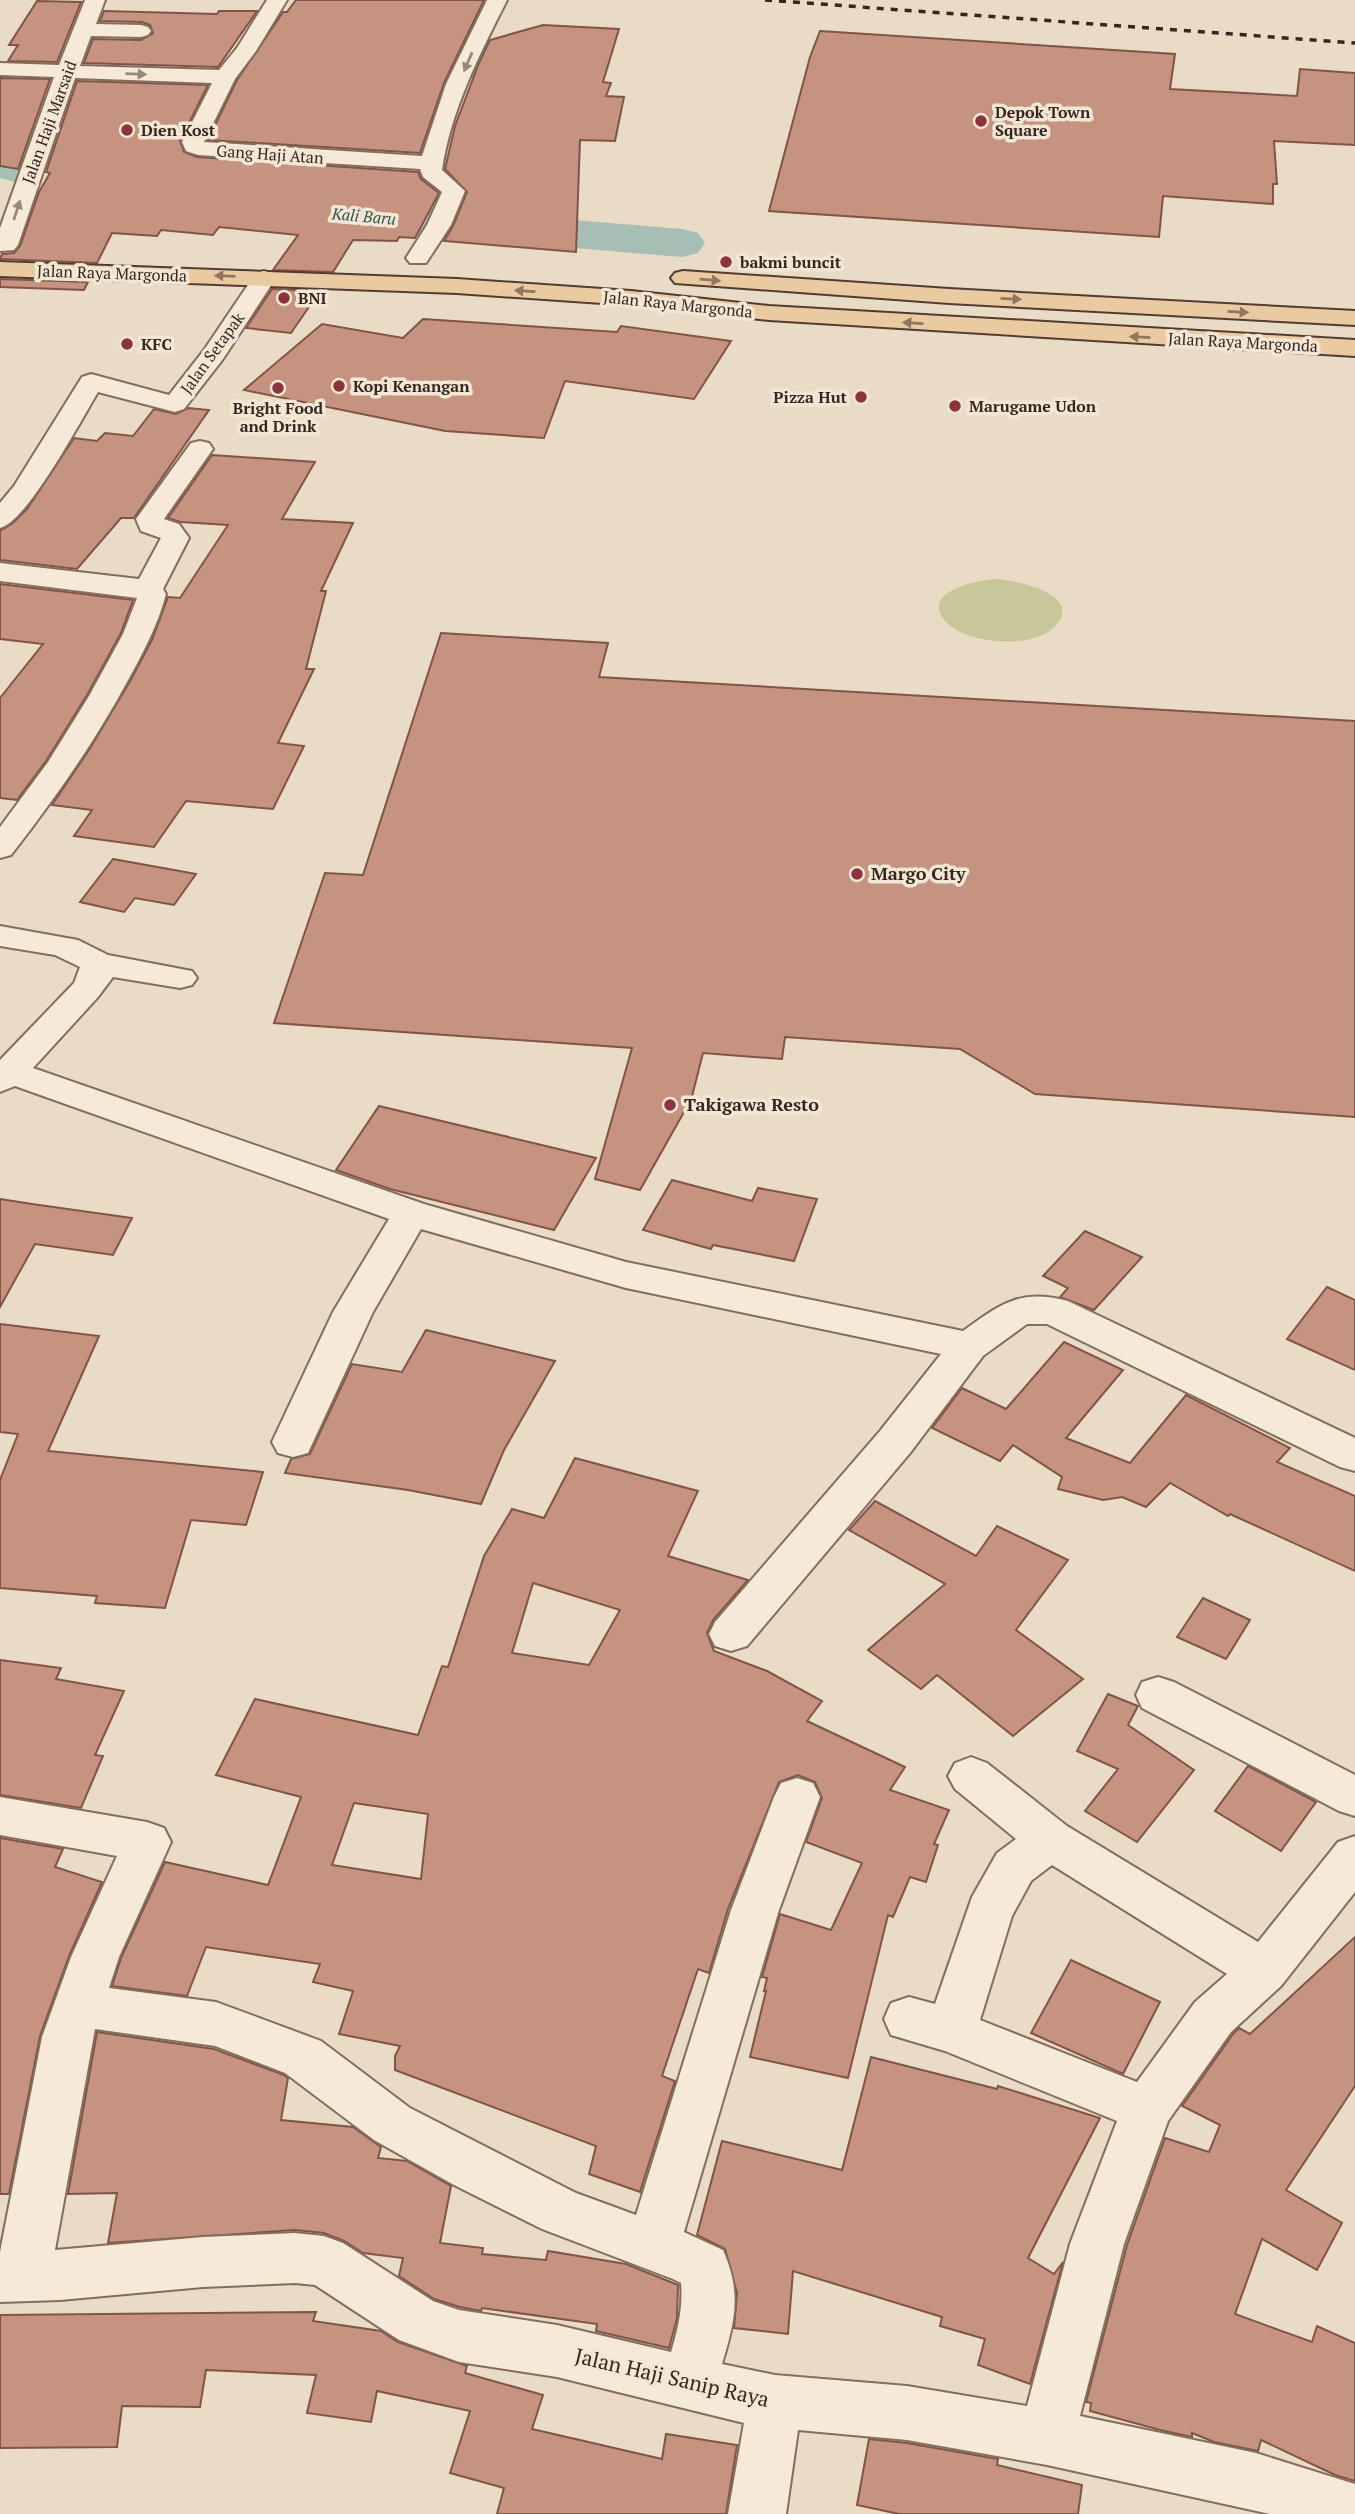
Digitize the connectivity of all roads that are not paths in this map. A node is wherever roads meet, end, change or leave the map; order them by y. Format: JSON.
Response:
{"nodes":[{"id":1,"x":95,"y":0,"type":"edge"},
{"id":2,"x":277,"y":0,"type":"edge"},
{"id":3,"x":497,"y":0,"type":"edge"},
{"id":4,"x":83,"y":30,"type":"junction"},
{"id":5,"x":141,"y":31,"type":"dead end"},
{"id":6,"x":0,"y":69,"type":"edge"},
{"id":7,"x":68,"y":71,"type":"junction"},
{"id":8,"x":225,"y":77,"type":"junction"},
{"id":9,"x":432,"y":163,"type":"junction"},
{"id":10,"x":3,"y":245,"type":"edge"},
{"id":11,"x":33,"y":246,"type":"dead end"},
{"id":12,"x":391,"y":257,"type":"dead end"},
{"id":13,"x":418,"y":258,"type":"junction"},
{"id":14,"x":444,"y":260,"type":"dead end"},
{"id":15,"x":0,"y":270,"type":"edge"},
{"id":16,"x":624,"y":273,"type":"dead end"},
{"id":17,"x":654,"y":276,"type":"dead end"},
{"id":18,"x":264,"y":278,"type":"junction"},
{"id":19,"x":615,"y":297,"type":"junction"},
{"id":20,"x":1355,"y":318,"type":"edge"},
{"id":21,"x":1355,"y":348,"type":"edge"},
{"id":22,"x":200,"y":449,"type":"dead end"},
{"id":23,"x":13,"y":488,"type":"edge"},
{"id":24,"x":0,"y":520,"type":"edge"},
{"id":25,"x":0,"y":572,"type":"edge"},
{"id":26,"x":148,"y":590,"type":"junction"},
{"id":27,"x":0,"y":800,"type":"edge"},
{"id":28,"x":34,"y":806,"type":"junction"},
{"id":29,"x":0,"y":848,"type":"edge"},
{"id":30,"x":0,"y":936,"type":"edge"},
{"id":31,"x":98,"y":964,"type":"junction"},
{"id":32,"x":180,"y":978,"type":"dead end"},
{"id":33,"x":3,"y":1076,"type":"edge"},
{"id":34,"x":411,"y":1213,"type":"junction"},
{"id":35,"x":969,"y":1346,"type":"junction"},
{"id":36,"x":293,"y":1442,"type":"dead end"},
{"id":37,"x":1355,"y":1457,"type":"edge"},
{"id":38,"x":732,"y":1634,"type":"dead end"},
{"id":39,"x":1158,"y":1695,"type":"dead end"},
{"id":40,"x":971,"y":1776,"type":"dead end"},
{"id":41,"x":797,"y":1797,"type":"dead end"},
{"id":42,"x":1355,"y":1797,"type":"edge"},
{"id":43,"x":0,"y":1816,"type":"edge"},
{"id":44,"x":1051,"y":1840,"type":"junction"},
{"id":45,"x":1355,"y":1856,"type":"edge"},
{"id":46,"x":1264,"y":1971,"type":"junction"},
{"id":47,"x":77,"y":2005,"type":"junction"},
{"id":48,"x":1147,"y":2109,"type":"junction"},
{"id":49,"x":653,"y":2246,"type":"junction"},
{"id":50,"x":12,"y":2277,"type":"edge"},
{"id":51,"x":688,"y":2384,"type":"junction"},
{"id":52,"x":775,"y":2402,"type":"junction"},
{"id":53,"x":1047,"y":2437,"type":"junction"},
{"id":54,"x":1355,"y":2513,"type":"edge"},
{"id":55,"x":757,"y":2514,"type":"edge"}],
"edges":[{"from":1,"to":4,"type":"street","name":"Jalan Haji Marsaid"},
{"from":2,"to":8,"type":"street","name":"Gang Haji Atan"},
{"from":3,"to":9,"type":"street","one_way":true},
{"from":4,"to":5,"type":"street"},
{"from":4,"to":7,"type":"street","name":"Jalan Haji Marsaid"},
{"from":6,"to":7,"type":"street"},
{"from":7,"to":8,"type":"street","one_way":true},
{"from":10,"to":7,"type":"street","name":"Jalan Haji Marsaid","one_way":true},
{"from":8,"to":9,"type":"street","name":"Gang Haji Atan"},
{"from":9,"to":13,"type":"street"},
{"from":10,"to":11,"type":"main road","name":"Jalan Raya Margonda"},
{"from":12,"to":13,"type":"main road"},
{"from":13,"to":14,"type":"main road"},
{"from":18,"to":15,"type":"main road","name":"Jalan Raya Margonda","one_way":true},
{"from":16,"to":19,"type":"main road"},
{"from":17,"to":20,"type":"main road","name":"Jalan Raya Margonda","one_way":true},
{"from":19,"to":18,"type":"main road","name":"Jalan Raya Margonda","one_way":true},
{"from":18,"to":23,"type":"street","name":"Jalan Setapak"},
{"from":21,"to":19,"type":"main road","name":"Jalan Raya Margonda","one_way":true},
{"from":22,"to":26,"type":"street"},
{"from":23,"to":24,"type":"street"},
{"from":25,"to":26,"type":"street"},
{"from":26,"to":28,"type":"street"},
{"from":27,"to":28,"type":"street"},
{"from":28,"to":29,"type":"street"},
{"from":30,"to":31,"type":"street"},
{"from":31,"to":32,"type":"street"},
{"from":31,"to":33,"type":"street"},
{"from":33,"to":34,"type":"street"},
{"from":34,"to":35,"type":"street"},
{"from":34,"to":36,"type":"street"},
{"from":35,"to":37,"type":"street"},
{"from":35,"to":38,"type":"street"},
{"from":39,"to":42,"type":"street"},
{"from":40,"to":44,"type":"street"},
{"from":41,"to":49,"type":"street"},
{"from":43,"to":47,"type":"street"},
{"from":44,"to":46,"type":"street"},
{"from":44,"to":48,"type":"street"},
{"from":45,"to":46,"type":"street"},
{"from":46,"to":48,"type":"street"},
{"from":47,"to":49,"type":"street"},
{"from":47,"to":50,"type":"street"},
{"from":48,"to":53,"type":"street"},
{"from":49,"to":51,"type":"street"},
{"from":50,"to":51,"type":"street","name":"Jalan Haji Sanip Raya"},
{"from":51,"to":52,"type":"street","name":"Jalan Haji Sanip Raya"},
{"from":52,"to":53,"type":"street","name":"Jalan Haji Sanip Raya"},
{"from":52,"to":55,"type":"street"},
{"from":53,"to":54,"type":"street","name":"Jalan Haji Sanip Raya"}]}
